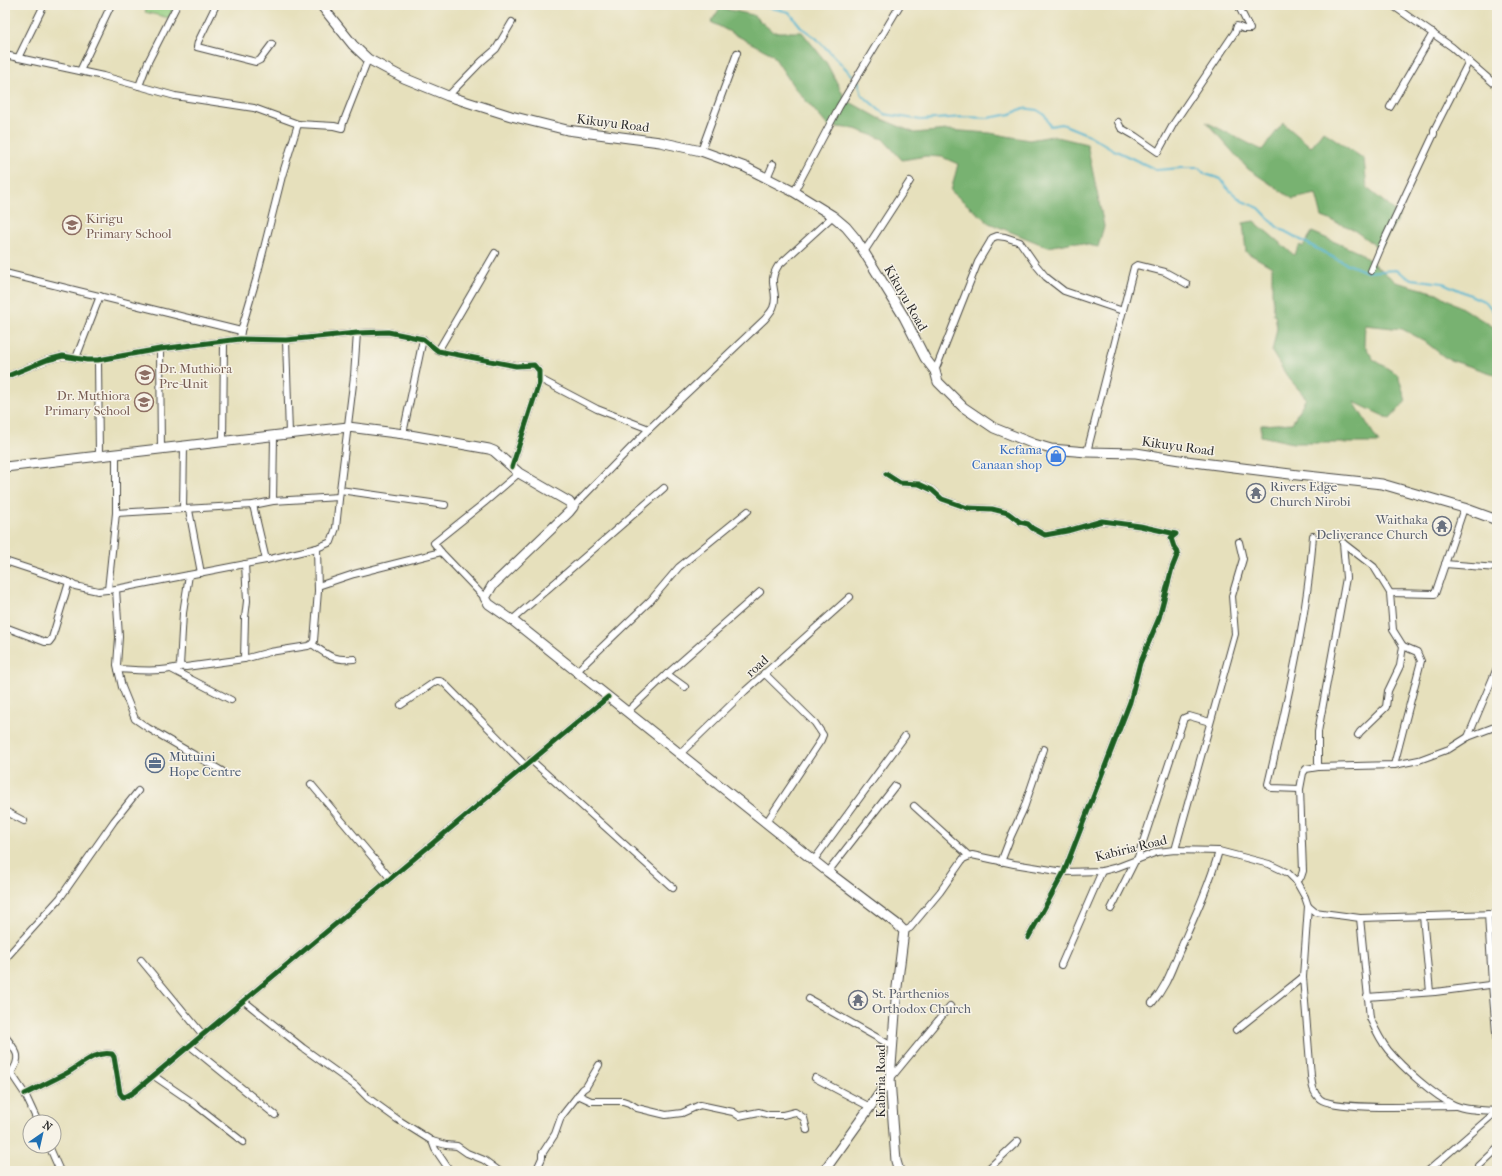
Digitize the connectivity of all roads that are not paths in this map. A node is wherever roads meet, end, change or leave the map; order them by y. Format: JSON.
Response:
{"nodes":[{"id":1,"x":44,"y":5,"type":"edge"},
{"id":2,"x":111,"y":5,"type":"edge"},
{"id":3,"x":177,"y":5,"type":"edge"},
{"id":4,"x":216,"y":5,"type":"edge"},
{"id":5,"x":321,"y":5,"type":"edge"},
{"id":6,"x":900,"y":5,"type":"edge"},
{"id":7,"x":1243,"y":5,"type":"edge"},
{"id":8,"x":1392,"y":5,"type":"edge"},
{"id":9,"x":512,"y":22,"type":"dead end"},
{"id":10,"x":1433,"y":33,"type":"junction"},
{"id":11,"x":272,"y":44,"type":"dead end"},
{"id":12,"x":737,"y":53,"type":"dead end"},
{"id":13,"x":5,"y":55,"type":"edge"},
{"id":14,"x":18,"y":58,"type":"junction"},
{"id":15,"x":368,"y":59,"type":"junction"},
{"id":16,"x":1469,"y":62,"type":"junction"},
{"id":17,"x":80,"y":71,"type":"junction"},
{"id":18,"x":139,"y":86,"type":"junction"},
{"id":19,"x":1497,"y":86,"type":"edge"},
{"id":20,"x":448,"y":96,"type":"junction"},
{"id":21,"x":1390,"y":107,"type":"dead end"},
{"id":22,"x":1118,"y":122,"type":"dead end"},
{"id":23,"x":298,"y":124,"type":"junction"},
{"id":24,"x":701,"y":151,"type":"junction"},
{"id":25,"x":773,"y":164,"type":"dead end"},
{"id":26,"x":767,"y":178,"type":"junction"},
{"id":27,"x":910,"y":181,"type":"dead end"},
{"id":28,"x":794,"y":192,"type":"junction"},
{"id":29,"x":833,"y":216,"type":"junction"},
{"id":30,"x":864,"y":252,"type":"junction"},
{"id":31,"x":495,"y":253,"type":"dead end"},
{"id":32,"x":1371,"y":271,"type":"dead end"},
{"id":33,"x":5,"y":273,"type":"edge"},
{"id":34,"x":1187,"y":284,"type":"dead end"},
{"id":35,"x":100,"y":296,"type":"junction"},
{"id":36,"x":1124,"y":311,"type":"junction"},
{"id":37,"x":241,"y":331,"type":"junction"},
{"id":38,"x":356,"y":333,"type":"junction"},
{"id":39,"x":240,"y":339,"type":"junction"},
{"id":40,"x":423,"y":339,"type":"junction"},
{"id":41,"x":286,"y":340,"type":"junction"},
{"id":42,"x":224,"y":341,"type":"junction"},
{"id":43,"x":160,"y":349,"type":"junction"},
{"id":44,"x":438,"y":351,"type":"junction"},
{"id":45,"x":76,"y":358,"type":"junction"},
{"id":46,"x":98,"y":360,"type":"junction"},
{"id":47,"x":935,"y":371,"type":"junction"},
{"id":48,"x":5,"y":378,"type":"edge"},
{"id":49,"x":540,"y":379,"type":"junction"},
{"id":50,"x":348,"y":427,"type":"junction"},
{"id":51,"x":649,"y":429,"type":"junction"},
{"id":52,"x":289,"y":434,"type":"junction"},
{"id":53,"x":404,"y":434,"type":"junction"},
{"id":54,"x":274,"y":436,"type":"junction"},
{"id":55,"x":223,"y":442,"type":"junction"},
{"id":56,"x":184,"y":446,"type":"junction"},
{"id":57,"x":161,"y":448,"type":"junction"},
{"id":58,"x":1087,"y":452,"type":"junction"},
{"id":59,"x":116,"y":454,"type":"junction"},
{"id":60,"x":99,"y":455,"type":"junction"},
{"id":61,"x":5,"y":467,"type":"edge"},
{"id":62,"x":516,"y":470,"type":"junction"},
{"id":63,"x":886,"y":474,"type":"dead end"},
{"id":64,"x":664,"y":488,"type":"dead end"},
{"id":65,"x":339,"y":494,"type":"junction"},
{"id":66,"x":273,"y":501,"type":"junction"},
{"id":67,"x":445,"y":504,"type":"dead end"},
{"id":68,"x":253,"y":505,"type":"junction"},
{"id":69,"x":572,"y":507,"type":"junction"},
{"id":70,"x":1464,"y":508,"type":"junction"},
{"id":71,"x":186,"y":510,"type":"junction"},
{"id":72,"x":748,"y":511,"type":"dead end"},
{"id":73,"x":116,"y":513,"type":"junction"},
{"id":74,"x":1497,"y":520,"type":"edge"},
{"id":75,"x":1313,"y":536,"type":"dead end"},
{"id":76,"x":1239,"y":542,"type":"dead end"},
{"id":77,"x":317,"y":548,"type":"junction"},
{"id":78,"x":441,"y":552,"type":"junction"},
{"id":79,"x":266,"y":560,"type":"junction"},
{"id":80,"x":5,"y":561,"type":"edge"},
{"id":81,"x":246,"y":564,"type":"junction"},
{"id":82,"x":1445,"y":564,"type":"junction"},
{"id":83,"x":1497,"y":568,"type":"edge"},
{"id":84,"x":201,"y":573,"type":"junction"},
{"id":85,"x":189,"y":575,"type":"junction"},
{"id":86,"x":69,"y":582,"type":"junction"},
{"id":87,"x":318,"y":586,"type":"junction"},
{"id":88,"x":116,"y":589,"type":"junction"},
{"id":89,"x":108,"y":590,"type":"junction"},
{"id":90,"x":760,"y":592,"type":"dead end"},
{"id":91,"x":1390,"y":593,"type":"junction"},
{"id":92,"x":850,"y":597,"type":"dead end"},
{"id":93,"x":485,"y":598,"type":"junction"},
{"id":94,"x":512,"y":620,"type":"junction"},
{"id":95,"x":5,"y":627,"type":"edge"},
{"id":96,"x":312,"y":644,"type":"junction"},
{"id":97,"x":1403,"y":646,"type":"junction"},
{"id":98,"x":244,"y":659,"type":"junction"},
{"id":99,"x":354,"y":659,"type":"dead end"},
{"id":100,"x":180,"y":666,"type":"junction"},
{"id":101,"x":1497,"y":668,"type":"edge"},
{"id":102,"x":118,"y":669,"type":"junction"},
{"id":103,"x":171,"y":669,"type":"junction"},
{"id":104,"x":576,"y":672,"type":"junction"},
{"id":105,"x":667,"y":674,"type":"junction"},
{"id":106,"x":764,"y":674,"type":"junction"},
{"id":107,"x":685,"y":687,"type":"dead end"},
{"id":108,"x":608,"y":697,"type":"junction"},
{"id":109,"x":231,"y":700,"type":"dead end"},
{"id":110,"x":401,"y":705,"type":"dead end"},
{"id":111,"x":627,"y":712,"type":"junction"},
{"id":112,"x":1210,"y":722,"type":"junction"},
{"id":113,"x":1497,"y":726,"type":"edge"},
{"id":114,"x":1358,"y":735,"type":"dead end"},
{"id":115,"x":905,"y":736,"type":"dead end"},
{"id":116,"x":1468,"y":736,"type":"junction"},
{"id":117,"x":1044,"y":749,"type":"dead end"},
{"id":118,"x":680,"y":754,"type":"junction"},
{"id":119,"x":531,"y":760,"type":"junction"},
{"id":120,"x":525,"y":765,"type":"junction"},
{"id":121,"x":1394,"y":765,"type":"junction"},
{"id":122,"x":1318,"y":767,"type":"junction"},
{"id":123,"x":222,"y":771,"type":"dead end"},
{"id":124,"x":311,"y":784,"type":"dead end"},
{"id":125,"x":895,"y":786,"type":"dead end"},
{"id":126,"x":1300,"y":789,"type":"junction"},
{"id":127,"x":138,"y":791,"type":"dead end"},
{"id":128,"x":914,"y":806,"type":"dead end"},
{"id":129,"x":5,"y":811,"type":"edge"},
{"id":130,"x":24,"y":821,"type":"dead end"},
{"id":131,"x":766,"y":823,"type":"junction"},
{"id":132,"x":1176,"y":850,"type":"junction"},
{"id":133,"x":1219,"y":851,"type":"junction"},
{"id":134,"x":969,"y":856,"type":"junction"},
{"id":135,"x":814,"y":860,"type":"junction"},
{"id":136,"x":1136,"y":860,"type":"junction"},
{"id":137,"x":1001,"y":862,"type":"junction"},
{"id":138,"x":1102,"y":870,"type":"junction"},
{"id":139,"x":828,"y":872,"type":"junction"},
{"id":140,"x":1064,"y":872,"type":"junction"},
{"id":141,"x":390,"y":878,"type":"junction"},
{"id":142,"x":1296,"y":881,"type":"junction"},
{"id":143,"x":673,"y":888,"type":"dead end"},
{"id":144,"x":1308,"y":906,"type":"junction"},
{"id":145,"x":1111,"y":909,"type":"dead end"},
{"id":146,"x":1488,"y":914,"type":"junction"},
{"id":147,"x":1497,"y":914,"type":"edge"},
{"id":148,"x":1423,"y":916,"type":"junction"},
{"id":149,"x":1360,"y":918,"type":"junction"},
{"id":150,"x":904,"y":931,"type":"junction"},
{"id":151,"x":1028,"y":938,"type":"dead end"},
{"id":152,"x":5,"y":959,"type":"edge"},
{"id":153,"x":141,"y":960,"type":"dead end"},
{"id":154,"x":1061,"y":965,"type":"dead end"},
{"id":155,"x":1303,"y":977,"type":"junction"},
{"id":156,"x":1494,"y":984,"type":"edge"},
{"id":157,"x":1430,"y":992,"type":"junction"},
{"id":158,"x":1368,"y":997,"type":"junction"},
{"id":159,"x":809,"y":999,"type":"dead end"},
{"id":160,"x":244,"y":1001,"type":"junction"},
{"id":161,"x":1152,"y":1003,"type":"dead end"},
{"id":162,"x":950,"y":1006,"type":"dead end"},
{"id":163,"x":1236,"y":1030,"type":"dead end"},
{"id":164,"x":203,"y":1035,"type":"junction"},
{"id":165,"x":5,"y":1036,"type":"edge"},
{"id":166,"x":1497,"y":1045,"type":"edge"},
{"id":167,"x":190,"y":1046,"type":"junction"},
{"id":168,"x":892,"y":1046,"type":"junction"},
{"id":169,"x":599,"y":1065,"type":"dead end"},
{"id":170,"x":12,"y":1074,"type":"junction"},
{"id":171,"x":154,"y":1076,"type":"junction"},
{"id":172,"x":5,"y":1077,"type":"edge"},
{"id":173,"x":815,"y":1078,"type":"dead end"},
{"id":174,"x":890,"y":1079,"type":"junction"},
{"id":175,"x":25,"y":1094,"type":"junction"},
{"id":176,"x":578,"y":1094,"type":"junction"},
{"id":177,"x":1455,"y":1106,"type":"junction"},
{"id":178,"x":870,"y":1107,"type":"junction"},
{"id":179,"x":34,"y":1114,"type":"edge"},
{"id":180,"x":275,"y":1115,"type":"dead end"},
{"id":181,"x":807,"y":1130,"type":"dead end"},
{"id":182,"x":432,"y":1141,"type":"junction"},
{"id":183,"x":1018,"y":1141,"type":"dead end"},
{"id":184,"x":243,"y":1142,"type":"dead end"},
{"id":185,"x":1497,"y":1149,"type":"edge"},
{"id":186,"x":53,"y":1154,"type":"edge"},
{"id":187,"x":1479,"y":1166,"type":"dead end"},
{"id":188,"x":60,"y":1171,"type":"edge"},
{"id":189,"x":450,"y":1171,"type":"edge"},
{"id":190,"x":499,"y":1171,"type":"edge"},
{"id":191,"x":536,"y":1171,"type":"edge"},
{"id":192,"x":824,"y":1171,"type":"edge"},
{"id":193,"x":899,"y":1171,"type":"edge"},
{"id":194,"x":986,"y":1171,"type":"edge"},
{"id":195,"x":1428,"y":1171,"type":"edge"}],
"edges":[{"from":1,"to":14,"type":"street"},
{"from":2,"to":17,"type":"street"},
{"from":3,"to":18,"type":"street"},
{"from":4,"to":11,"type":"street"},
{"from":5,"to":15,"type":"main road","name":"Kikuyu Road"},
{"from":6,"to":28,"type":"street"},
{"from":7,"to":22,"type":"street"},
{"from":8,"to":10,"type":"street"},
{"from":9,"to":20,"type":"street"},
{"from":10,"to":16,"type":"street"},
{"from":10,"to":21,"type":"street"},
{"from":12,"to":24,"type":"street"},
{"from":13,"to":14,"type":"street"},
{"from":14,"to":17,"type":"street"},
{"from":15,"to":20,"type":"main road","name":"Kikuyu Road"},
{"from":15,"to":23,"type":"street"},
{"from":16,"to":19,"type":"street"},
{"from":16,"to":32,"type":"street"},
{"from":17,"to":18,"type":"street"},
{"from":18,"to":23,"type":"street"},
{"from":20,"to":24,"type":"main road","name":"Kikuyu Road"},
{"from":23,"to":37,"type":"street"},
{"from":24,"to":26,"type":"main road","name":"Kikuyu Road"},
{"from":25,"to":26,"type":"street"},
{"from":26,"to":28,"type":"main road","name":"Kikuyu Road"},
{"from":27,"to":30,"type":"street"},
{"from":28,"to":29,"type":"main road","name":"Kikuyu Road"},
{"from":29,"to":30,"type":"main road","name":"Kikuyu Road"},
{"from":29,"to":51,"type":"street"},
{"from":30,"to":47,"type":"main road","name":"Kikuyu Road"},
{"from":31,"to":44,"type":"street"},
{"from":33,"to":35,"type":"street"},
{"from":34,"to":36,"type":"street"},
{"from":35,"to":37,"type":"street"},
{"from":35,"to":45,"type":"street"},
{"from":36,"to":47,"type":"street"},
{"from":36,"to":58,"type":"street"},
{"from":37,"to":39,"type":"street"},
{"from":38,"to":40,"type":"street"},
{"from":38,"to":41,"type":"street"},
{"from":38,"to":50,"type":"street"},
{"from":39,"to":41,"type":"street"},
{"from":39,"to":42,"type":"street"},
{"from":40,"to":44,"type":"street"},
{"from":40,"to":53,"type":"street"},
{"from":41,"to":52,"type":"street"},
{"from":42,"to":43,"type":"street"},
{"from":42,"to":55,"type":"street"},
{"from":43,"to":46,"type":"street"},
{"from":43,"to":57,"type":"street"},
{"from":44,"to":49,"type":"street"},
{"from":45,"to":46,"type":"street"},
{"from":45,"to":48,"type":"street"},
{"from":46,"to":60,"type":"street"},
{"from":47,"to":58,"type":"main road","name":"Kikuyu Road"},
{"from":49,"to":51,"type":"street"},
{"from":49,"to":62,"type":"street"},
{"from":50,"to":52,"type":"main road"},
{"from":50,"to":53,"type":"main road"},
{"from":50,"to":65,"type":"street"},
{"from":51,"to":69,"type":"street"},
{"from":52,"to":54,"type":"main road"},
{"from":53,"to":62,"type":"main road"},
{"from":54,"to":55,"type":"main road"},
{"from":54,"to":66,"type":"street"},
{"from":55,"to":56,"type":"main road"},
{"from":56,"to":57,"type":"main road"},
{"from":56,"to":71,"type":"street"},
{"from":57,"to":59,"type":"main road"},
{"from":58,"to":70,"type":"main road","name":"Kikuyu Road"},
{"from":59,"to":60,"type":"main road"},
{"from":59,"to":73,"type":"street"},
{"from":60,"to":61,"type":"main road"},
{"from":62,"to":69,"type":"main road"},
{"from":62,"to":78,"type":"street"},
{"from":63,"to":140,"type":"street"},
{"from":64,"to":94,"type":"street"},
{"from":65,"to":66,"type":"street"},
{"from":65,"to":67,"type":"street"},
{"from":65,"to":77,"type":"street"},
{"from":66,"to":68,"type":"street"},
{"from":68,"to":71,"type":"street"},
{"from":68,"to":79,"type":"street"},
{"from":69,"to":93,"type":"main road"},
{"from":70,"to":74,"type":"main road","name":"Kikuyu Road"},
{"from":70,"to":82,"type":"street"},
{"from":71,"to":73,"type":"street"},
{"from":71,"to":84,"type":"street"},
{"from":72,"to":104,"type":"street"},
{"from":73,"to":89,"type":"street"},
{"from":75,"to":126,"type":"street"},
{"from":76,"to":112,"type":"street"},
{"from":77,"to":79,"type":"street"},
{"from":77,"to":87,"type":"street"},
{"from":78,"to":87,"type":"street"},
{"from":78,"to":93,"type":"street"},
{"from":79,"to":81,"type":"street"},
{"from":80,"to":86,"type":"street"},
{"from":81,"to":84,"type":"street"},
{"from":81,"to":98,"type":"street"},
{"from":82,"to":83,"type":"street"},
{"from":82,"to":91,"type":"street"},
{"from":84,"to":85,"type":"street"},
{"from":85,"to":88,"type":"street"},
{"from":85,"to":100,"type":"street"},
{"from":86,"to":89,"type":"street"},
{"from":86,"to":95,"type":"street"},
{"from":87,"to":96,"type":"street"},
{"from":88,"to":89,"type":"street"},
{"from":88,"to":102,"type":"street"},
{"from":90,"to":105,"type":"street"},
{"from":91,"to":97,"type":"street"},
{"from":91,"to":122,"type":"street"},
{"from":92,"to":106,"type":"street","name":"road"},
{"from":93,"to":94,"type":"main road"},
{"from":94,"to":104,"type":"main road"},
{"from":96,"to":98,"type":"street"},
{"from":96,"to":99,"type":"street"},
{"from":97,"to":114,"type":"street"},
{"from":97,"to":121,"type":"street"},
{"from":98,"to":100,"type":"street"},
{"from":100,"to":103,"type":"street"},
{"from":101,"to":116,"type":"street"},
{"from":102,"to":103,"type":"street"},
{"from":102,"to":123,"type":"street"},
{"from":103,"to":109,"type":"street"},
{"from":104,"to":108,"type":"main road"},
{"from":105,"to":107,"type":"street"},
{"from":105,"to":111,"type":"street"},
{"from":106,"to":118,"type":"street","name":"road"},
{"from":106,"to":131,"type":"street"},
{"from":108,"to":111,"type":"main road"},
{"from":108,"to":119,"type":"street"},
{"from":110,"to":120,"type":"street"},
{"from":111,"to":118,"type":"main road"},
{"from":112,"to":132,"type":"street"},
{"from":112,"to":136,"type":"street"},
{"from":113,"to":116,"type":"street"},
{"from":115,"to":135,"type":"street"},
{"from":116,"to":121,"type":"street"},
{"from":117,"to":137,"type":"street"},
{"from":118,"to":131,"type":"main road"},
{"from":119,"to":120,"type":"street"},
{"from":119,"to":143,"type":"street"},
{"from":120,"to":141,"type":"street"},
{"from":121,"to":122,"type":"street"},
{"from":122,"to":126,"type":"street"},
{"from":124,"to":141,"type":"street"},
{"from":125,"to":139,"type":"street"},
{"from":126,"to":142,"type":"street"},
{"from":127,"to":152,"type":"street"},
{"from":128,"to":134,"type":"street"},
{"from":129,"to":130,"type":"street"},
{"from":131,"to":135,"type":"main road"},
{"from":132,"to":133,"type":"street","name":"Kabiria Road"},
{"from":132,"to":136,"type":"street","name":"Kabiria Road"},
{"from":133,"to":142,"type":"street","name":"Kabiria Road"},
{"from":133,"to":161,"type":"street"},
{"from":134,"to":137,"type":"street","name":"Kabiria Road"},
{"from":134,"to":150,"type":"street"},
{"from":135,"to":139,"type":"main road"},
{"from":136,"to":138,"type":"street","name":"Kabiria Road"},
{"from":136,"to":145,"type":"street"},
{"from":137,"to":140,"type":"street","name":"Kabiria Road"},
{"from":138,"to":140,"type":"street","name":"Kabiria Road"},
{"from":138,"to":154,"type":"street"},
{"from":139,"to":150,"type":"main road"},
{"from":140,"to":151,"type":"street"},
{"from":141,"to":160,"type":"street"},
{"from":142,"to":144,"type":"street","name":"Kabiria Road"},
{"from":144,"to":149,"type":"street"},
{"from":144,"to":155,"type":"street"},
{"from":146,"to":147,"type":"street"},
{"from":146,"to":148,"type":"street"},
{"from":146,"to":156,"type":"street"},
{"from":148,"to":149,"type":"street"},
{"from":148,"to":157,"type":"street"},
{"from":149,"to":158,"type":"street"},
{"from":150,"to":168,"type":"main road","name":"Kabiria Road"},
{"from":153,"to":164,"type":"street"},
{"from":155,"to":163,"type":"street"},
{"from":155,"to":177,"type":"street"},
{"from":156,"to":157,"type":"street"},
{"from":156,"to":166,"type":"street"},
{"from":157,"to":158,"type":"street"},
{"from":158,"to":177,"type":"street"},
{"from":159,"to":168,"type":"street"},
{"from":160,"to":164,"type":"street"},
{"from":160,"to":182,"type":"street"},
{"from":162,"to":174,"type":"street"},
{"from":164,"to":167,"type":"street"},
{"from":165,"to":170,"type":"street"},
{"from":167,"to":171,"type":"street"},
{"from":167,"to":180,"type":"street"},
{"from":168,"to":174,"type":"main road","name":"Kabiria Road"},
{"from":169,"to":176,"type":"street"},
{"from":170,"to":172,"type":"street"},
{"from":170,"to":175,"type":"street"},
{"from":171,"to":175,"type":"street"},
{"from":171,"to":184,"type":"street"},
{"from":173,"to":178,"type":"street"},
{"from":174,"to":178,"type":"main road"},
{"from":174,"to":193,"type":"main road","name":"Kabiria Road"},
{"from":175,"to":179,"type":"street"},
{"from":176,"to":181,"type":"street"},
{"from":176,"to":191,"type":"street"},
{"from":177,"to":195,"type":"street"},
{"from":178,"to":192,"type":"main road"},
{"from":182,"to":189,"type":"street"},
{"from":182,"to":190,"type":"street"},
{"from":183,"to":194,"type":"street"},
{"from":185,"to":187,"type":"street"},
{"from":186,"to":188,"type":"street"}]}
